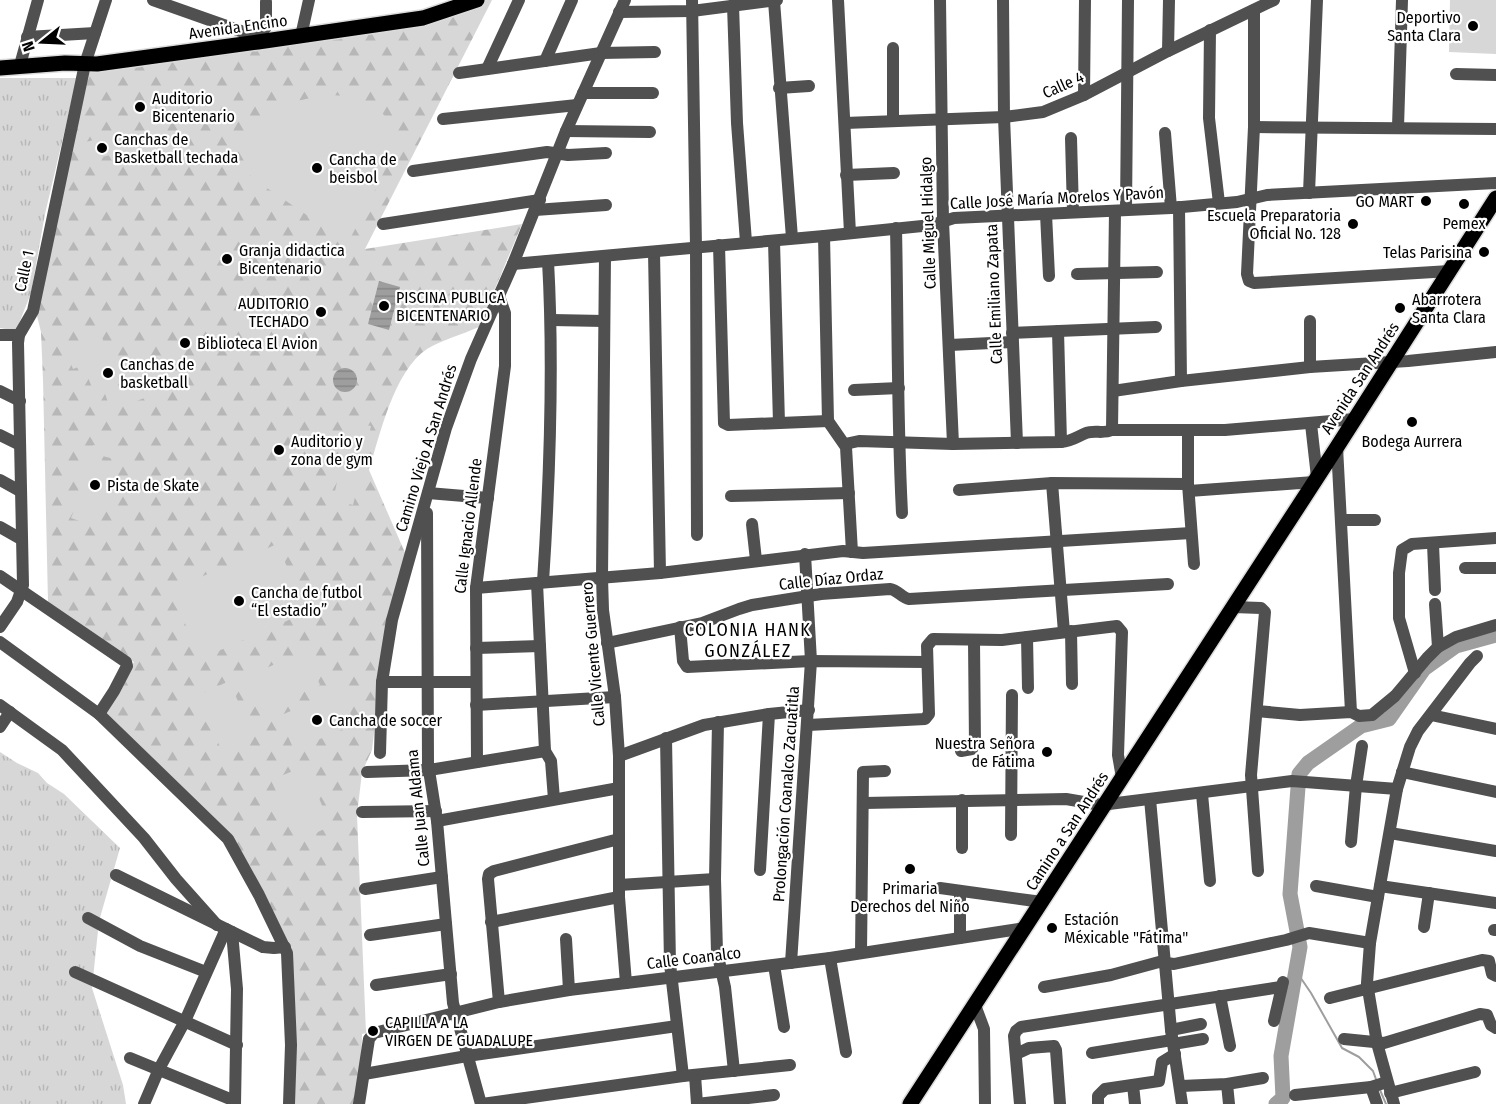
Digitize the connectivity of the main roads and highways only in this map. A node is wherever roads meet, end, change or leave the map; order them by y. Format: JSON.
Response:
{"nodes":[{"id":1,"x":469,"y":2,"type":"edge"},
{"id":2,"x":0,"y":68,"type":"edge"},
{"id":3,"x":1496,"y":198,"type":"edge"},
{"id":4,"x":1252,"y":576,"type":"joint"},
{"id":5,"x":910,"y":1104,"type":"edge"}],
"edges":[{"from":1,"to":2,"type":"main road","name":"Avenida Encino"},
{"from":3,"to":4,"type":"main road","name":"Avenida San Andrés"},
{"from":4,"to":5,"type":"main road","name":"Camino a San Andrés"}]}
